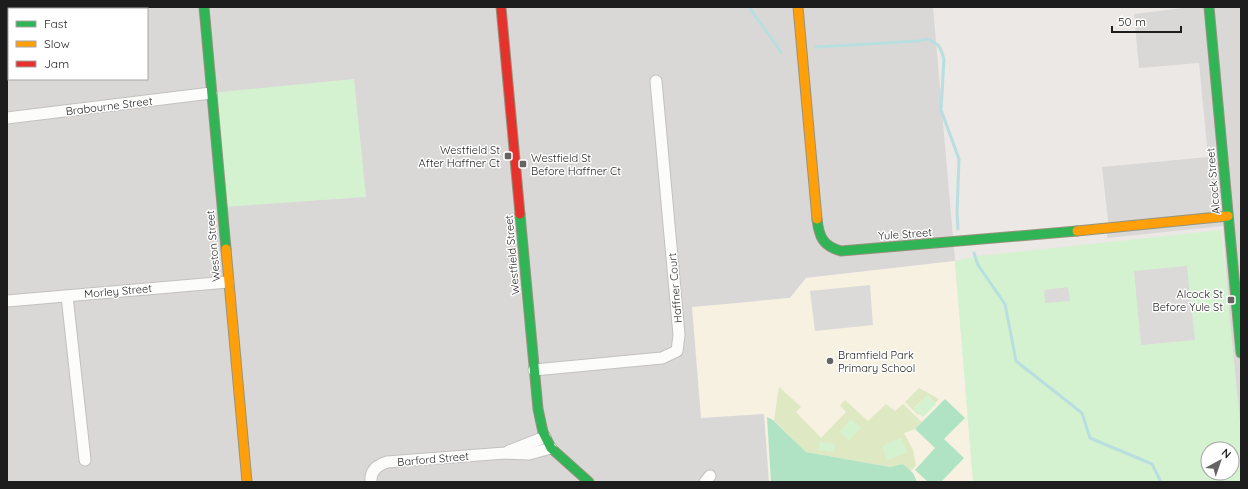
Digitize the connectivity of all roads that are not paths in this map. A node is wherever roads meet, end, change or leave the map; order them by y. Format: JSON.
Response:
{"nodes":[{"id":1,"x":204,"y":7,"type":"edge"},
{"id":2,"x":501,"y":7,"type":"edge"},
{"id":3,"x":798,"y":7,"type":"edge"},
{"id":4,"x":1209,"y":7,"type":"edge"},
{"id":5,"x":656,"y":81,"type":"dead end"},
{"id":6,"x":211,"y":93,"type":"junction"},
{"id":7,"x":7,"y":118,"type":"edge"},
{"id":8,"x":1228,"y":216,"type":"junction"},
{"id":9,"x":1237,"y":270,"type":"edge"},
{"id":10,"x":228,"y":282,"type":"junction"},
{"id":11,"x":67,"y":296,"type":"junction"},
{"id":12,"x":7,"y":301,"type":"edge"},
{"id":13,"x":1241,"y":353,"type":"edge"},
{"id":14,"x":534,"y":370,"type":"junction"},
{"id":15,"x":544,"y":437,"type":"junction"},
{"id":16,"x":551,"y":448,"type":"junction"},
{"id":17,"x":505,"y":453,"type":"junction"},
{"id":18,"x":85,"y":460,"type":"dead end"},
{"id":19,"x":370,"y":480,"type":"edge"},
{"id":20,"x":247,"y":482,"type":"edge"},
{"id":21,"x":589,"y":482,"type":"edge"}],
"edges":[{"from":1,"to":6,"type":"street","name":"Weston Street"},
{"from":2,"to":14,"type":"street","name":"Westfield Street"},
{"from":3,"to":8,"type":"street","name":"Yule Street"},
{"from":4,"to":8,"type":"street","name":"Alcock Street"},
{"from":5,"to":14,"type":"street","name":"Haffner Court"},
{"from":6,"to":7,"type":"street","name":"Brabourne Street"},
{"from":6,"to":10,"type":"street","name":"Weston Street"},
{"from":8,"to":9,"type":"street","name":"Alcock Street"},
{"from":9,"to":13,"type":"street","name":"Alcock Street"},
{"from":10,"to":11,"type":"street","name":"Morley Street"},
{"from":10,"to":20,"type":"street","name":"Weston Street"},
{"from":11,"to":12,"type":"street","name":"Morley Street"},
{"from":11,"to":18,"type":"street"},
{"from":14,"to":15,"type":"street","name":"Westfield Street"},
{"from":15,"to":16,"type":"street","name":"Westfield Street"},
{"from":15,"to":17,"type":"street","name":"Barford Street"},
{"from":16,"to":17,"type":"street","name":"Barford Street"},
{"from":16,"to":21,"type":"street","name":"Westfield Street"},
{"from":17,"to":19,"type":"street","name":"Barford Street"}]}
